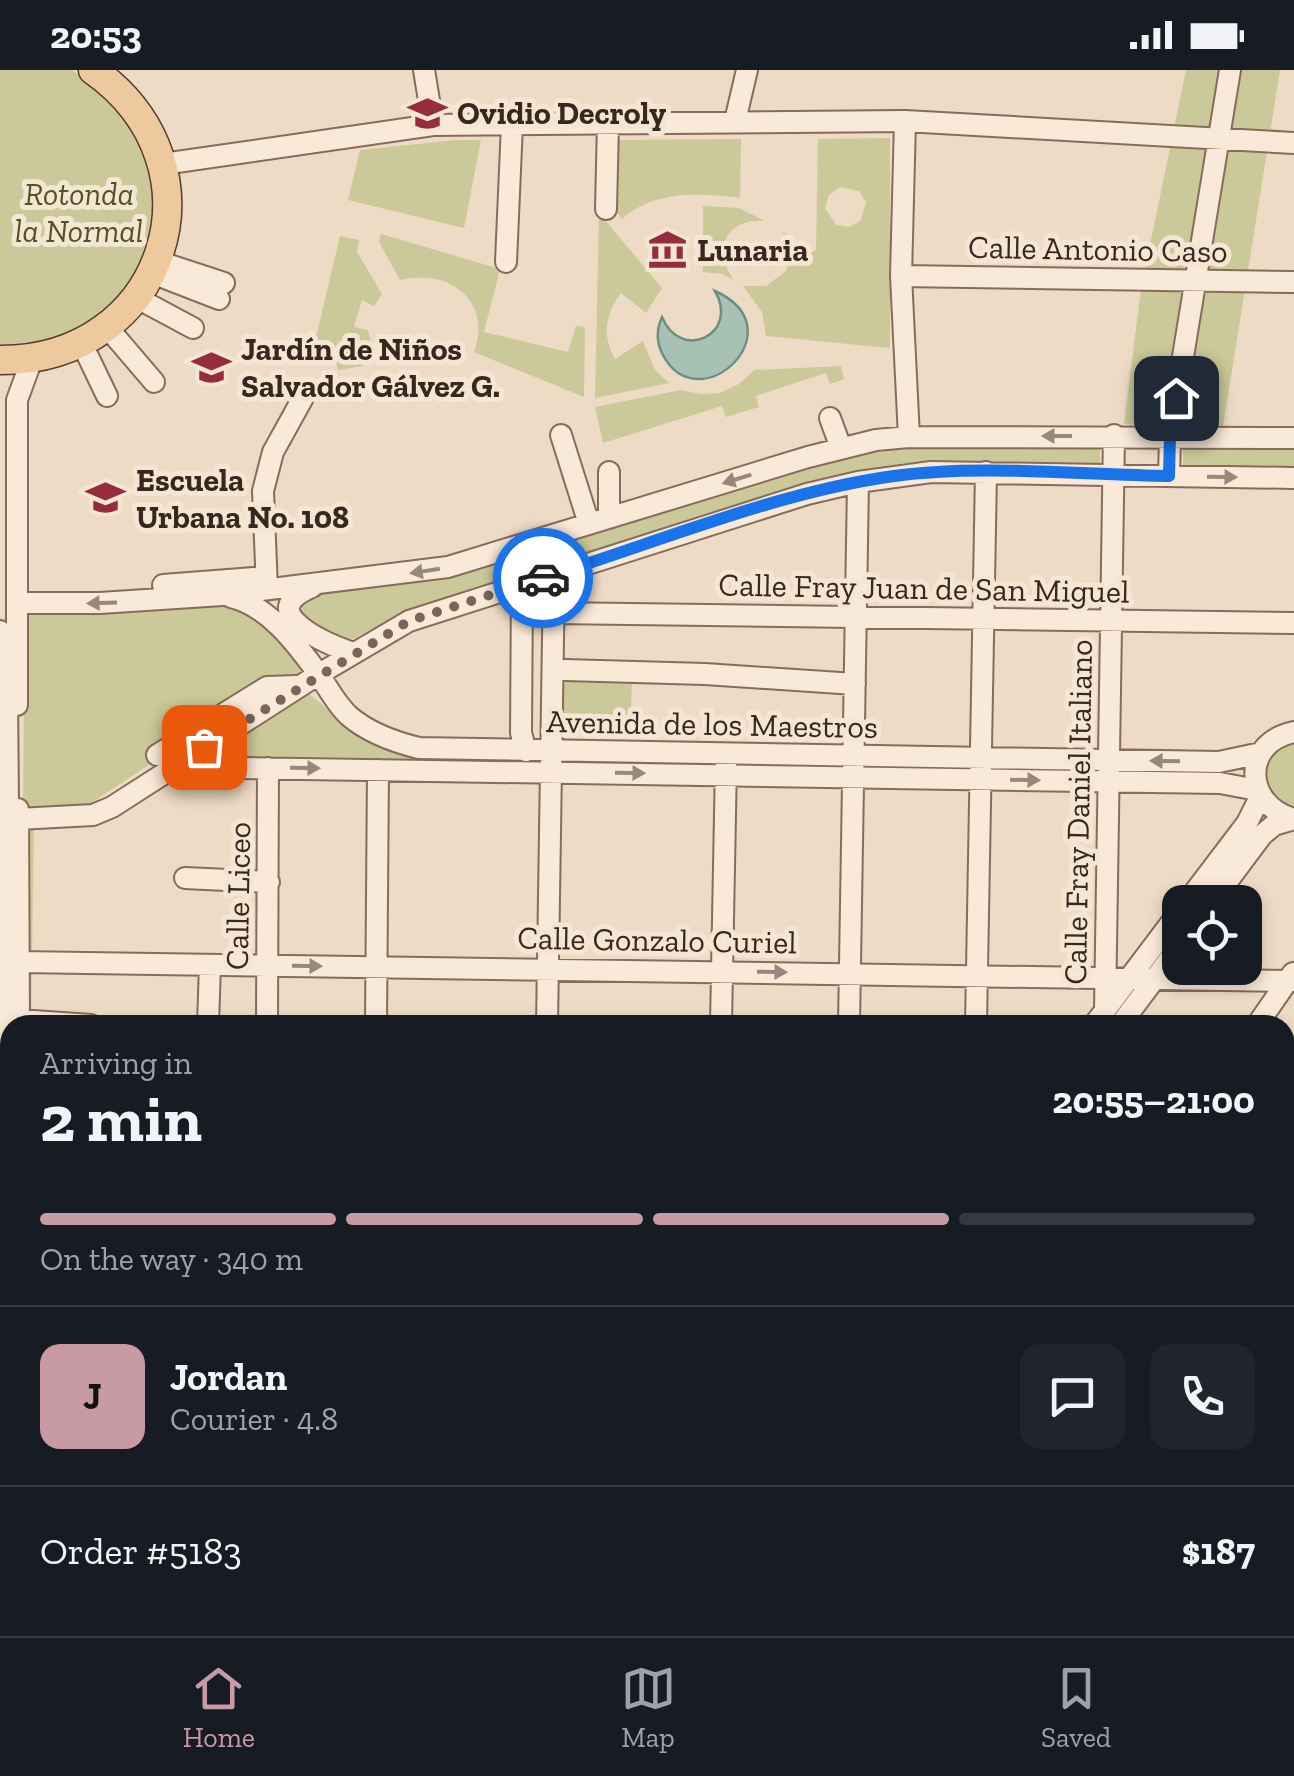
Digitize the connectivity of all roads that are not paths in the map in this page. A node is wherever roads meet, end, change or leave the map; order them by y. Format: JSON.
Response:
{"nodes":[{"id":1,"x":424,"y":70,"type":"edge"},
{"id":2,"x":747,"y":70,"type":"edge"},
{"id":3,"x":1230,"y":70,"type":"edge"},
{"id":4,"x":106,"y":75,"type":"edge"},
{"id":5,"x":904,"y":120,"type":"junction"},
{"id":6,"x":735,"y":121,"type":"junction"},
{"id":7,"x":608,"y":122,"type":"junction"},
{"id":8,"x":512,"y":124,"type":"junction"},
{"id":9,"x":433,"y":125,"type":"junction"},
{"id":10,"x":1218,"y":138,"type":"junction"},
{"id":11,"x":1294,"y":143,"type":"edge"},
{"id":12,"x":163,"y":164,"type":"junction"},
{"id":13,"x":606,"y":209,"type":"dead end"},
{"id":14,"x":506,"y":262,"type":"dead end"},
{"id":15,"x":155,"y":267,"type":"junction"},
{"id":16,"x":900,"y":276,"type":"junction"},
{"id":17,"x":1195,"y":280,"type":"junction"},
{"id":18,"x":1294,"y":282,"type":"edge"},
{"id":19,"x":222,"y":291,"type":"dead end"},
{"id":20,"x":137,"y":298,"type":"junction"},
{"id":21,"x":107,"y":327,"type":"junction"},
{"id":22,"x":193,"y":328,"type":"dead end"},
{"id":23,"x":82,"y":344,"type":"junction"},
{"id":24,"x":0,"y":360,"type":"edge"},
{"id":25,"x":32,"y":360,"type":"junction"},
{"id":26,"x":154,"y":382,"type":"dead end"},
{"id":27,"x":107,"y":396,"type":"dead end"},
{"id":28,"x":304,"y":396,"type":"dead end"},
{"id":29,"x":830,"y":418,"type":"dead end"},
{"id":30,"x":1114,"y":435,"type":"junction"},
{"id":31,"x":561,"y":436,"type":"dead end"},
{"id":32,"x":1170,"y":436,"type":"junction"},
{"id":33,"x":909,"y":437,"type":"junction"},
{"id":34,"x":1294,"y":438,"type":"edge"},
{"id":35,"x":841,"y":448,"type":"junction"},
{"id":36,"x":612,"y":471,"type":"dead end"},
{"id":37,"x":986,"y":472,"type":"junction"},
{"id":38,"x":1113,"y":475,"type":"junction"},
{"id":39,"x":1169,"y":476,"type":"junction"},
{"id":40,"x":1294,"y":478,"type":"edge"},
{"id":41,"x":858,"y":482,"type":"junction"},
{"id":42,"x":609,"y":518,"type":"junction"},
{"id":43,"x":554,"y":575,"type":"junction"},
{"id":44,"x":266,"y":583,"type":"junction"},
{"id":45,"x":319,"y":584,"type":"junction"},
{"id":46,"x":522,"y":585,"type":"junction"},
{"id":47,"x":159,"y":586,"type":"dead end"},
{"id":48,"x":222,"y":595,"type":"junction"},
{"id":49,"x":16,"y":603,"type":"junction"},
{"id":50,"x":553,"y":613,"type":"junction"},
{"id":51,"x":856,"y":617,"type":"junction"},
{"id":52,"x":983,"y":619,"type":"junction"},
{"id":53,"x":1111,"y":621,"type":"junction"},
{"id":54,"x":1294,"y":624,"type":"edge"},
{"id":55,"x":0,"y":631,"type":"edge"},
{"id":56,"x":353,"y":653,"type":"junction"},
{"id":57,"x":565,"y":670,"type":"dead end"},
{"id":58,"x":319,"y":674,"type":"junction"},
{"id":59,"x":1,"y":681,"type":"edge"},
{"id":60,"x":855,"y":684,"type":"junction"},
{"id":61,"x":1294,"y":732,"type":"edge"},
{"id":62,"x":526,"y":751,"type":"junction"},
{"id":63,"x":1261,"y":753,"type":"junction"},
{"id":64,"x":165,"y":761,"type":"junction"},
{"id":65,"x":551,"y":762,"type":"junction"},
{"id":66,"x":726,"y":764,"type":"junction"},
{"id":67,"x":854,"y":767,"type":"junction"},
{"id":68,"x":268,"y":768,"type":"junction"},
{"id":69,"x":981,"y":769,"type":"junction"},
{"id":70,"x":378,"y":770,"type":"junction"},
{"id":71,"x":1109,"y":771,"type":"junction"},
{"id":72,"x":1259,"y":793,"type":"junction"},
{"id":73,"x":18,"y":819,"type":"junction"},
{"id":74,"x":1294,"y":819,"type":"edge"},
{"id":75,"x":0,"y":874,"type":"edge"},
{"id":76,"x":185,"y":878,"type":"dead end"},
{"id":77,"x":269,"y":882,"type":"junction"},
{"id":78,"x":1200,"y":885,"type":"edge"},
{"id":79,"x":1225,"y":885,"type":"edge"},
{"id":80,"x":0,"y":906,"type":"edge"},
{"id":81,"x":1162,"y":935,"type":"edge"},
{"id":82,"x":6,"y":959,"type":"edge"},
{"id":83,"x":210,"y":966,"type":"junction"},
{"id":84,"x":267,"y":966,"type":"junction"},
{"id":85,"x":377,"y":966,"type":"junction"},
{"id":86,"x":548,"y":968,"type":"junction"},
{"id":87,"x":1162,"y":969,"type":"edge"},
{"id":88,"x":722,"y":971,"type":"junction"},
{"id":89,"x":850,"y":973,"type":"junction"},
{"id":90,"x":977,"y":975,"type":"junction"},
{"id":91,"x":1106,"y":978,"type":"junction"},
{"id":92,"x":1130,"y":978,"type":"junction"},
{"id":93,"x":1155,"y":978,"type":"junction"},
{"id":94,"x":1292,"y":978,"type":"edge"},
{"id":95,"x":5,"y":1015,"type":"edge"},
{"id":96,"x":17,"y":1015,"type":"edge"},
{"id":97,"x":208,"y":1015,"type":"edge"},
{"id":98,"x":267,"y":1015,"type":"edge"},
{"id":99,"x":376,"y":1015,"type":"edge"},
{"id":100,"x":548,"y":1015,"type":"edge"},
{"id":101,"x":721,"y":1015,"type":"edge"},
{"id":102,"x":849,"y":1015,"type":"edge"},
{"id":103,"x":976,"y":1015,"type":"edge"},
{"id":104,"x":1106,"y":1015,"type":"edge"},
{"id":105,"x":1109,"y":1015,"type":"edge"},
{"id":106,"x":1112,"y":1015,"type":"edge"},
{"id":107,"x":1264,"y":1015,"type":"edge"}],
"edges":[{"from":1,"to":9,"type":"street"},
{"from":2,"to":6,"type":"street"},
{"from":3,"to":10,"type":"street"},
{"from":4,"to":12,"type":"main road"},
{"from":5,"to":6,"type":"street"},
{"from":5,"to":10,"type":"street"},
{"from":5,"to":16,"type":"street"},
{"from":6,"to":7,"type":"street"},
{"from":7,"to":8,"type":"street"},
{"from":7,"to":13,"type":"street"},
{"from":8,"to":9,"type":"street"},
{"from":8,"to":14,"type":"street"},
{"from":9,"to":12,"type":"street"},
{"from":10,"to":11,"type":"street"},
{"from":10,"to":17,"type":"street"},
{"from":12,"to":15,"type":"main road"},
{"from":15,"to":19,"type":"street"},
{"from":15,"to":20,"type":"main road"},
{"from":16,"to":17,"type":"street","name":"Calle Antonio Caso"},
{"from":16,"to":33,"type":"street"},
{"from":17,"to":18,"type":"street","name":"Calle Antonio Caso"},
{"from":17,"to":32,"type":"street"},
{"from":20,"to":21,"type":"main road"},
{"from":20,"to":22,"type":"street"},
{"from":21,"to":23,"type":"main road"},
{"from":21,"to":26,"type":"street"},
{"from":23,"to":25,"type":"main road"},
{"from":23,"to":27,"type":"street"},
{"from":24,"to":25,"type":"main road"},
{"from":25,"to":49,"type":"street"},
{"from":28,"to":44,"type":"street"},
{"from":29,"to":35,"type":"street"},
{"from":30,"to":32,"type":"street"},
{"from":30,"to":33,"type":"street","one_way":true},
{"from":30,"to":38,"type":"street","name":"Calle Fray Daniel Italiano"},
{"from":31,"to":42,"type":"street"},
{"from":32,"to":34,"type":"street"},
{"from":32,"to":39,"type":"street"},
{"from":33,"to":35,"type":"street"},
{"from":35,"to":42,"type":"street","one_way":true},
{"from":36,"to":42,"type":"street"},
{"from":37,"to":38,"type":"street"},
{"from":37,"to":41,"type":"street"},
{"from":37,"to":52,"type":"street"},
{"from":38,"to":39,"type":"street"},
{"from":38,"to":53,"type":"street","name":"Calle Fray Daniel Italiano"},
{"from":39,"to":40,"type":"street","one_way":true},
{"from":41,"to":43,"type":"street"},
{"from":41,"to":51,"type":"street"},
{"from":42,"to":45,"type":"street","one_way":true},
{"from":43,"to":46,"type":"street"},
{"from":43,"to":50,"type":"street"},
{"from":44,"to":45,"type":"street"},
{"from":44,"to":47,"type":"street"},
{"from":44,"to":48,"type":"street"},
{"from":45,"to":56,"type":"street"},
{"from":46,"to":56,"type":"street"},
{"from":46,"to":62,"type":"street"},
{"from":48,"to":49,"type":"street","one_way":true},
{"from":48,"to":58,"type":"street","name":"Avenida de los Maestros"},
{"from":49,"to":73,"type":"street"},
{"from":50,"to":51,"type":"street","name":"Calle Fray Juan de San Miguel"},
{"from":50,"to":65,"type":"street"},
{"from":51,"to":52,"type":"street","name":"Calle Fray Juan de San Miguel"},
{"from":51,"to":60,"type":"street"},
{"from":52,"to":53,"type":"street","name":"Calle Fray Juan de San Miguel"},
{"from":52,"to":69,"type":"street"},
{"from":53,"to":54,"type":"street","name":"Calle Fray Juan de San Miguel"},
{"from":53,"to":71,"type":"street","name":"Calle Fray Daniel Italiano"},
{"from":55,"to":59,"type":"street"},
{"from":56,"to":58,"type":"street"},
{"from":57,"to":60,"type":"street"},
{"from":58,"to":62,"type":"street","name":"Avenida de los Maestros"},
{"from":58,"to":64,"type":"street"},
{"from":59,"to":73,"type":"street"},
{"from":59,"to":75,"type":"street"},
{"from":60,"to":67,"type":"street"},
{"from":61,"to":63,"type":"street"},
{"from":62,"to":65,"type":"street","name":"Avenida de los Maestros"},
{"from":63,"to":71,"type":"street","name":"Avenida de los Maestros","one_way":true},
{"from":63,"to":72,"type":"street"},
{"from":64,"to":68,"type":"street","name":"Avenida de los Maestros"},
{"from":64,"to":73,"type":"street"},
{"from":65,"to":66,"type":"street","name":"Avenida de los Maestros"},
{"from":65,"to":70,"type":"street","name":"Avenida de los Maestros"},
{"from":65,"to":86,"type":"street"},
{"from":66,"to":67,"type":"street","name":"Avenida de los Maestros"},
{"from":66,"to":88,"type":"street"},
{"from":67,"to":69,"type":"street","name":"Avenida de los Maestros"},
{"from":67,"to":89,"type":"street"},
{"from":68,"to":70,"type":"street","name":"Avenida de los Maestros","one_way":true},
{"from":68,"to":77,"type":"street","name":"Calle Liceo"},
{"from":69,"to":71,"type":"street","name":"Avenida de los Maestros"},
{"from":69,"to":90,"type":"street"},
{"from":70,"to":85,"type":"street"},
{"from":71,"to":72,"type":"street","name":"Avenida de los Maestros"},
{"from":71,"to":91,"type":"street","name":"Calle Fray Daniel Italiano"},
{"from":72,"to":74,"type":"street"},
{"from":72,"to":78,"type":"street"},
{"from":73,"to":82,"type":"street"},
{"from":74,"to":79,"type":"street"},
{"from":75,"to":80,"type":"street"},
{"from":76,"to":77,"type":"street"},
{"from":77,"to":84,"type":"street","name":"Calle Liceo"},
{"from":80,"to":82,"type":"street"},
{"from":81,"to":92,"type":"street"},
{"from":82,"to":83,"type":"street","name":"Calle Gonzalo Curiel"},
{"from":82,"to":95,"type":"street"},
{"from":82,"to":96,"type":"street"},
{"from":83,"to":84,"type":"street","name":"Calle Gonzalo Curiel"},
{"from":83,"to":97,"type":"street"},
{"from":84,"to":85,"type":"street","name":"Calle Gonzalo Curiel","one_way":true},
{"from":84,"to":98,"type":"street","name":"Calle Liceo"},
{"from":85,"to":86,"type":"street","name":"Calle Gonzalo Curiel"},
{"from":85,"to":99,"type":"street"},
{"from":86,"to":88,"type":"street","name":"Calle Gonzalo Curiel"},
{"from":86,"to":100,"type":"street"},
{"from":87,"to":93,"type":"street"},
{"from":88,"to":89,"type":"street","name":"Calle Gonzalo Curiel","one_way":true},
{"from":88,"to":101,"type":"street"},
{"from":89,"to":90,"type":"street","name":"Calle Gonzalo Curiel"},
{"from":89,"to":102,"type":"street"},
{"from":90,"to":91,"type":"street","name":"Calle Gonzalo Curiel"},
{"from":90,"to":103,"type":"street"},
{"from":91,"to":92,"type":"street","name":"Calle Gonzalo Curiel"},
{"from":91,"to":104,"type":"street","name":"Calle Fray Daniel Italiano"},
{"from":92,"to":93,"type":"street","name":"Calle Gonzalo Curiel"},
{"from":92,"to":105,"type":"street"},
{"from":93,"to":94,"type":"street","name":"Calle Gonzalo Curiel"},
{"from":93,"to":106,"type":"street"},
{"from":94,"to":107,"type":"street"}]}
